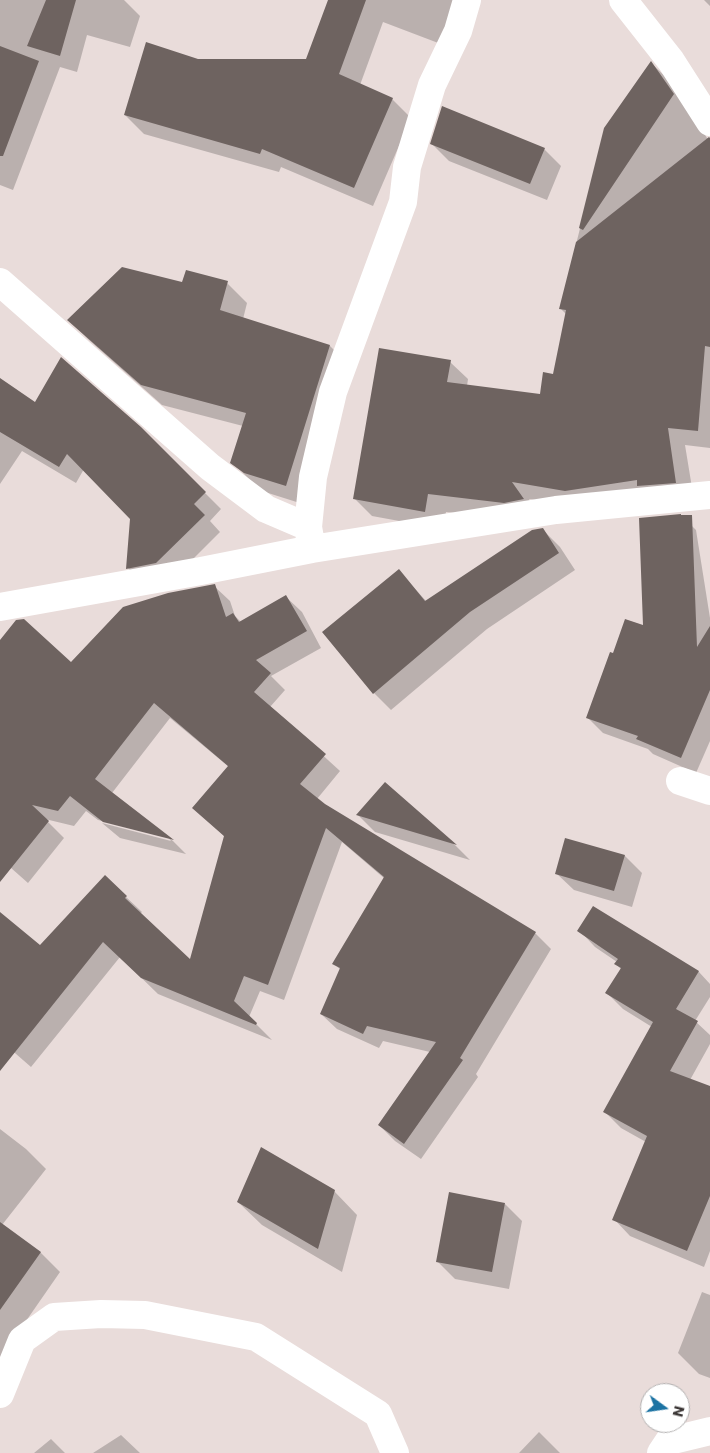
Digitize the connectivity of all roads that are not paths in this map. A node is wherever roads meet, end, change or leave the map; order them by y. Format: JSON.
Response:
{"nodes":[{"id":1,"x":467,"y":0,"type":"edge"},
{"id":2,"x":623,"y":0,"type":"edge"},
{"id":3,"x":710,"y":122,"type":"edge"},
{"id":4,"x":0,"y":282,"type":"edge"},
{"id":5,"x":710,"y":495,"type":"edge"},
{"id":6,"x":310,"y":538,"type":"junction"},
{"id":7,"x":0,"y":606,"type":"edge"},
{"id":8,"x":680,"y":781,"type":"dead end"},
{"id":9,"x":710,"y":792,"type":"edge"},
{"id":10,"x":0,"y":1394,"type":"edge"},
{"id":11,"x":710,"y":1431,"type":"edge"},
{"id":12,"x":396,"y":1453,"type":"edge"},
{"id":13,"x":660,"y":1453,"type":"edge"}],
"edges":[{"from":1,"to":6,"type":"street"},
{"from":2,"to":3,"type":"street"},
{"from":4,"to":6,"type":"street"},
{"from":5,"to":6,"type":"street"},
{"from":6,"to":7,"type":"street"},
{"from":8,"to":9,"type":"street"},
{"from":10,"to":12,"type":"street"},
{"from":11,"to":13,"type":"street"}]}
